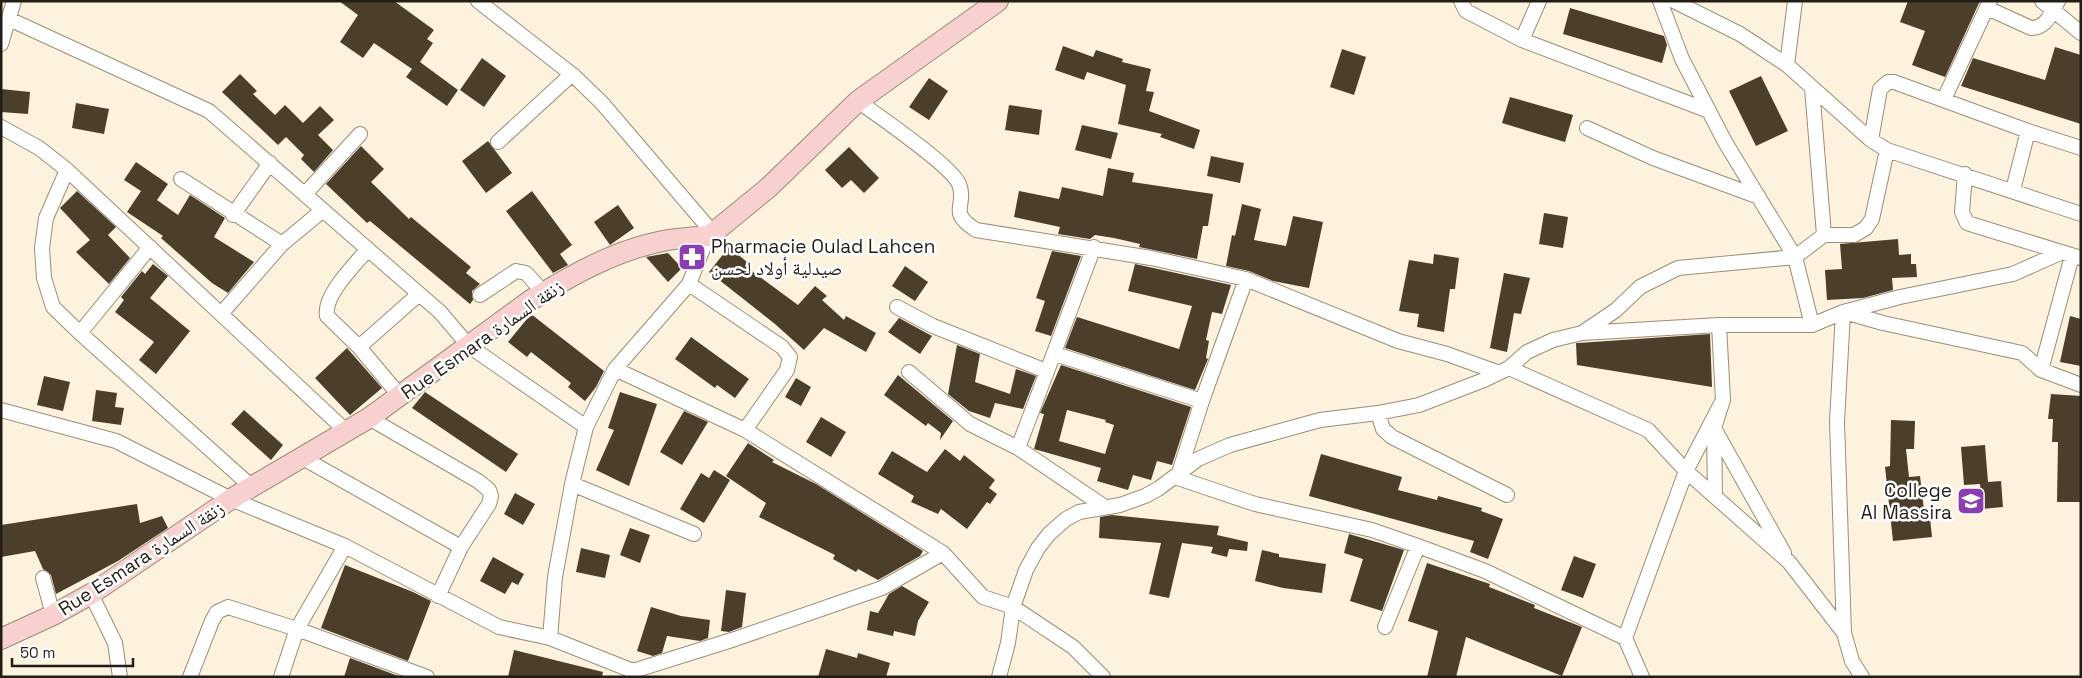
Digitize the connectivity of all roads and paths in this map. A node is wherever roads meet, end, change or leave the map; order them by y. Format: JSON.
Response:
{"nodes":[{"id":1,"x":14,"y":1,"type":"edge"},
{"id":2,"x":478,"y":1,"type":"edge"},
{"id":3,"x":998,"y":1,"type":"edge"},
{"id":4,"x":1461,"y":1,"type":"edge"},
{"id":5,"x":1539,"y":1,"type":"edge"},
{"id":6,"x":1660,"y":1,"type":"edge"},
{"id":7,"x":1674,"y":1,"type":"edge"},
{"id":8,"x":1795,"y":1,"type":"edge"},
{"id":9,"x":1989,"y":4,"type":"edge"},
{"id":10,"x":2051,"y":4,"type":"edge"},
{"id":11,"x":9,"y":19,"type":"junction"},
{"id":12,"x":2081,"y":33,"type":"edge"},
{"id":13,"x":1522,"y":40,"type":"junction"},
{"id":14,"x":1,"y":44,"type":"edge"},
{"id":15,"x":1787,"y":64,"type":"junction"},
{"id":16,"x":572,"y":74,"type":"junction"},
{"id":17,"x":1812,"y":88,"type":"junction"},
{"id":18,"x":1944,"y":99,"type":"junction"},
{"id":19,"x":858,"y":100,"type":"junction"},
{"id":20,"x":1708,"y":111,"type":"junction"},
{"id":21,"x":1,"y":127,"type":"edge"},
{"id":22,"x":1588,"y":128,"type":"dead end"},
{"id":23,"x":2028,"y":131,"type":"junction"},
{"id":24,"x":360,"y":134,"type":"dead end"},
{"id":25,"x":1871,"y":140,"type":"junction"},
{"id":26,"x":498,"y":142,"type":"dead end"},
{"id":27,"x":2081,"y":148,"type":"edge"},
{"id":28,"x":1886,"y":150,"type":"junction"},
{"id":29,"x":270,"y":164,"type":"junction"},
{"id":30,"x":67,"y":170,"type":"junction"},
{"id":31,"x":1966,"y":174,"type":"junction"},
{"id":32,"x":181,"y":179,"type":"dead end"},
{"id":33,"x":2013,"y":190,"type":"junction"},
{"id":34,"x":305,"y":194,"type":"junction"},
{"id":35,"x":1759,"y":197,"type":"junction"},
{"id":36,"x":322,"y":210,"type":"junction"},
{"id":37,"x":2081,"y":214,"type":"edge"},
{"id":38,"x":233,"y":215,"type":"junction"},
{"id":39,"x":710,"y":234,"type":"junction"},
{"id":40,"x":1824,"y":235,"type":"junction"},
{"id":41,"x":282,"y":244,"type":"junction"},
{"id":42,"x":150,"y":247,"type":"junction"},
{"id":43,"x":1094,"y":247,"type":"junction"},
{"id":44,"x":368,"y":249,"type":"junction"},
{"id":45,"x":2071,"y":256,"type":"edge"},
{"id":46,"x":1795,"y":257,"type":"junction"},
{"id":47,"x":1246,"y":279,"type":"junction"},
{"id":48,"x":689,"y":284,"type":"junction"},
{"id":49,"x":543,"y":292,"type":"junction"},
{"id":50,"x":419,"y":294,"type":"junction"},
{"id":51,"x":480,"y":295,"type":"dead end"},
{"id":52,"x":897,"y":307,"type":"dead end"},
{"id":53,"x":1843,"y":312,"type":"junction"},
{"id":54,"x":221,"y":314,"type":"junction"},
{"id":55,"x":1719,"y":325,"type":"junction"},
{"id":56,"x":1812,"y":325,"type":"junction"},
{"id":57,"x":80,"y":333,"type":"junction"},
{"id":58,"x":1582,"y":333,"type":"junction"},
{"id":59,"x":469,"y":346,"type":"junction"},
{"id":60,"x":359,"y":347,"type":"junction"},
{"id":61,"x":1055,"y":354,"type":"junction"},
{"id":62,"x":615,"y":368,"type":"junction"},
{"id":63,"x":1503,"y":370,"type":"junction"},
{"id":64,"x":2041,"y":370,"type":"junction"},
{"id":65,"x":1046,"y":371,"type":"junction"},
{"id":66,"x":909,"y":372,"type":"dead end"},
{"id":67,"x":2081,"y":385,"type":"edge"},
{"id":68,"x":400,"y":396,"type":"junction"},
{"id":69,"x":1722,"y":400,"type":"junction"},
{"id":70,"x":1202,"y":401,"type":"junction"},
{"id":71,"x":1,"y":410,"type":"edge"},
{"id":72,"x":1378,"y":413,"type":"junction"},
{"id":73,"x":369,"y":418,"type":"junction"},
{"id":74,"x":586,"y":427,"type":"junction"},
{"id":75,"x":1714,"y":428,"type":"junction"},
{"id":76,"x":745,"y":430,"type":"junction"},
{"id":77,"x":346,"y":431,"type":"junction"},
{"id":78,"x":1018,"y":448,"type":"junction"},
{"id":79,"x":300,"y":457,"type":"junction"},
{"id":80,"x":1686,"y":471,"type":"junction"},
{"id":81,"x":1177,"y":475,"type":"junction"},
{"id":82,"x":572,"y":484,"type":"junction"},
{"id":83,"x":252,"y":487,"type":"junction"},
{"id":84,"x":1507,"y":495,"type":"dead end"},
{"id":85,"x":1715,"y":496,"type":"junction"},
{"id":86,"x":231,"y":500,"type":"junction"},
{"id":87,"x":1106,"y":507,"type":"junction"},
{"id":88,"x":694,"y":534,"type":"dead end"},
{"id":89,"x":344,"y":546,"type":"junction"},
{"id":90,"x":1418,"y":546,"type":"junction"},
{"id":91,"x":461,"y":547,"type":"junction"},
{"id":92,"x":943,"y":552,"type":"junction"},
{"id":93,"x":1789,"y":562,"type":"junction"},
{"id":94,"x":43,"y":578,"type":"dead end"},
{"id":95,"x":90,"y":594,"type":"junction"},
{"id":96,"x":438,"y":596,"type":"junction"},
{"id":97,"x":1013,"y":607,"type":"junction"},
{"id":98,"x":53,"y":615,"type":"junction"},
{"id":99,"x":1385,"y":627,"type":"dead end"},
{"id":100,"x":297,"y":629,"type":"junction"},
{"id":101,"x":1844,"y":633,"type":"junction"},
{"id":102,"x":550,"y":638,"type":"junction"},
{"id":103,"x":1625,"y":638,"type":"junction"},
{"id":104,"x":1,"y":639,"type":"edge"},
{"id":105,"x":632,"y":674,"type":"edge"},
{"id":106,"x":1639,"y":675,"type":"edge"},
{"id":107,"x":120,"y":677,"type":"edge"},
{"id":108,"x":190,"y":677,"type":"edge"},
{"id":109,"x":281,"y":677,"type":"edge"},
{"id":110,"x":427,"y":677,"type":"edge"},
{"id":111,"x":999,"y":677,"type":"edge"},
{"id":112,"x":1103,"y":677,"type":"edge"},
{"id":113,"x":1862,"y":677,"type":"edge"}],
"edges":[{"from":1,"to":11,"type":"street"},
{"from":2,"to":16,"type":"street"},
{"from":3,"to":19,"type":"street"},
{"from":4,"to":13,"type":"street"},
{"from":5,"to":13,"type":"street"},
{"from":6,"to":20,"type":"street"},
{"from":7,"to":15,"type":"street"},
{"from":8,"to":15,"type":"street"},
{"from":9,"to":10,"type":"street"},
{"from":9,"to":18,"type":"street"},
{"from":10,"to":12,"type":"street"},
{"from":11,"to":14,"type":"street"},
{"from":11,"to":29,"type":"street"},
{"from":13,"to":20,"type":"street"},
{"from":15,"to":17,"type":"street"},
{"from":16,"to":26,"type":"street"},
{"from":16,"to":39,"type":"street"},
{"from":17,"to":25,"type":"street"},
{"from":17,"to":40,"type":"street"},
{"from":18,"to":23,"type":"street"},
{"from":18,"to":25,"type":"street"},
{"from":19,"to":39,"type":"street"},
{"from":19,"to":43,"type":"street"},
{"from":20,"to":35,"type":"street"},
{"from":21,"to":30,"type":"street"},
{"from":22,"to":35,"type":"street"},
{"from":23,"to":27,"type":"street"},
{"from":23,"to":33,"type":"street"},
{"from":24,"to":34,"type":"street"},
{"from":25,"to":28,"type":"street"},
{"from":28,"to":31,"type":"street"},
{"from":28,"to":40,"type":"street"},
{"from":29,"to":34,"type":"street"},
{"from":29,"to":38,"type":"street"},
{"from":30,"to":42,"type":"street"},
{"from":30,"to":57,"type":"street"},
{"from":31,"to":33,"type":"street"},
{"from":31,"to":45,"type":"street"},
{"from":32,"to":38,"type":"street"},
{"from":33,"to":37,"type":"street"},
{"from":34,"to":36,"type":"street"},
{"from":35,"to":46,"type":"street"},
{"from":36,"to":41,"type":"street"},
{"from":36,"to":44,"type":"street"},
{"from":38,"to":41,"type":"street"},
{"from":39,"to":48,"type":"street"},
{"from":39,"to":49,"type":"street","name":"Rue Esmara زنقة السمارة"},
{"from":40,"to":46,"type":"street"},
{"from":41,"to":54,"type":"street"},
{"from":42,"to":54,"type":"street"},
{"from":42,"to":57,"type":"street"},
{"from":43,"to":47,"type":"street"},
{"from":43,"to":61,"type":"street"},
{"from":44,"to":50,"type":"street"},
{"from":44,"to":60,"type":"street"},
{"from":45,"to":53,"type":"street"},
{"from":45,"to":64,"type":"street"},
{"from":46,"to":56,"type":"street"},
{"from":46,"to":58,"type":"street"},
{"from":47,"to":63,"type":"street"},
{"from":47,"to":70,"type":"street"},
{"from":48,"to":62,"type":"street"},
{"from":48,"to":76,"type":"street"},
{"from":49,"to":51,"type":"street"},
{"from":49,"to":59,"type":"street","name":"Rue Esmara زنقة السمارة"},
{"from":50,"to":59,"type":"street"},
{"from":50,"to":60,"type":"street"},
{"from":52,"to":65,"type":"street"},
{"from":53,"to":56,"type":"street"},
{"from":53,"to":64,"type":"street"},
{"from":53,"to":101,"type":"street"},
{"from":54,"to":77,"type":"street"},
{"from":55,"to":56,"type":"street"},
{"from":55,"to":58,"type":"street"},
{"from":55,"to":69,"type":"street"},
{"from":57,"to":83,"type":"street"},
{"from":58,"to":63,"type":"street"},
{"from":59,"to":68,"type":"street","name":"Rue Esmara زنقة السمارة"},
{"from":59,"to":74,"type":"street"},
{"from":60,"to":68,"type":"street"},
{"from":61,"to":65,"type":"street"},
{"from":61,"to":70,"type":"street"},
{"from":62,"to":74,"type":"street"},
{"from":62,"to":76,"type":"street"},
{"from":63,"to":72,"type":"street"},
{"from":63,"to":80,"type":"street"},
{"from":64,"to":67,"type":"street"},
{"from":65,"to":78,"type":"street"},
{"from":66,"to":78,"type":"street"},
{"from":68,"to":73,"type":"street","name":"Rue Esmara زنقة السمارة"},
{"from":69,"to":75,"type":"street"},
{"from":69,"to":80,"type":"street"},
{"from":70,"to":81,"type":"street"},
{"from":71,"to":86,"type":"street"},
{"from":72,"to":81,"type":"street"},
{"from":72,"to":84,"type":"street"},
{"from":73,"to":77,"type":"street","name":"Rue Esmara زنقة السمارة"},
{"from":73,"to":91,"type":"street"},
{"from":74,"to":82,"type":"street"},
{"from":75,"to":85,"type":"street"},
{"from":75,"to":93,"type":"street"},
{"from":76,"to":92,"type":"street"},
{"from":77,"to":79,"type":"street","name":"Rue Esmara زنقة السمارة"},
{"from":78,"to":87,"type":"street"},
{"from":79,"to":83,"type":"street","name":"Rue Esmara زنقة السمارة"},
{"from":79,"to":91,"type":"street"},
{"from":80,"to":85,"type":"street"},
{"from":80,"to":103,"type":"street"},
{"from":81,"to":87,"type":"street"},
{"from":81,"to":90,"type":"street"},
{"from":82,"to":88,"type":"street"},
{"from":82,"to":102,"type":"street"},
{"from":83,"to":86,"type":"street","name":"Rue Esmara زنقة السمارة"},
{"from":85,"to":93,"type":"street"},
{"from":86,"to":89,"type":"street"},
{"from":86,"to":95,"type":"street","name":"Rue Esmara زنقة السمارة"},
{"from":87,"to":97,"type":"street"},
{"from":89,"to":96,"type":"street"},
{"from":89,"to":100,"type":"street"},
{"from":90,"to":99,"type":"street"},
{"from":90,"to":103,"type":"street"},
{"from":91,"to":96,"type":"street"},
{"from":92,"to":97,"type":"street"},
{"from":92,"to":105,"type":"street"},
{"from":93,"to":101,"type":"street"},
{"from":94,"to":98,"type":"street"},
{"from":95,"to":98,"type":"street","name":"Rue Esmara زنقة السمارة"},
{"from":95,"to":107,"type":"street"},
{"from":96,"to":102,"type":"street"},
{"from":97,"to":111,"type":"street"},
{"from":97,"to":112,"type":"street"},
{"from":98,"to":104,"type":"street","name":"Rue Esmara زنقة السمارة"},
{"from":100,"to":108,"type":"street"},
{"from":100,"to":109,"type":"street"},
{"from":100,"to":110,"type":"street"},
{"from":101,"to":113,"type":"street"},
{"from":102,"to":105,"type":"street"},
{"from":103,"to":106,"type":"street"}]}
